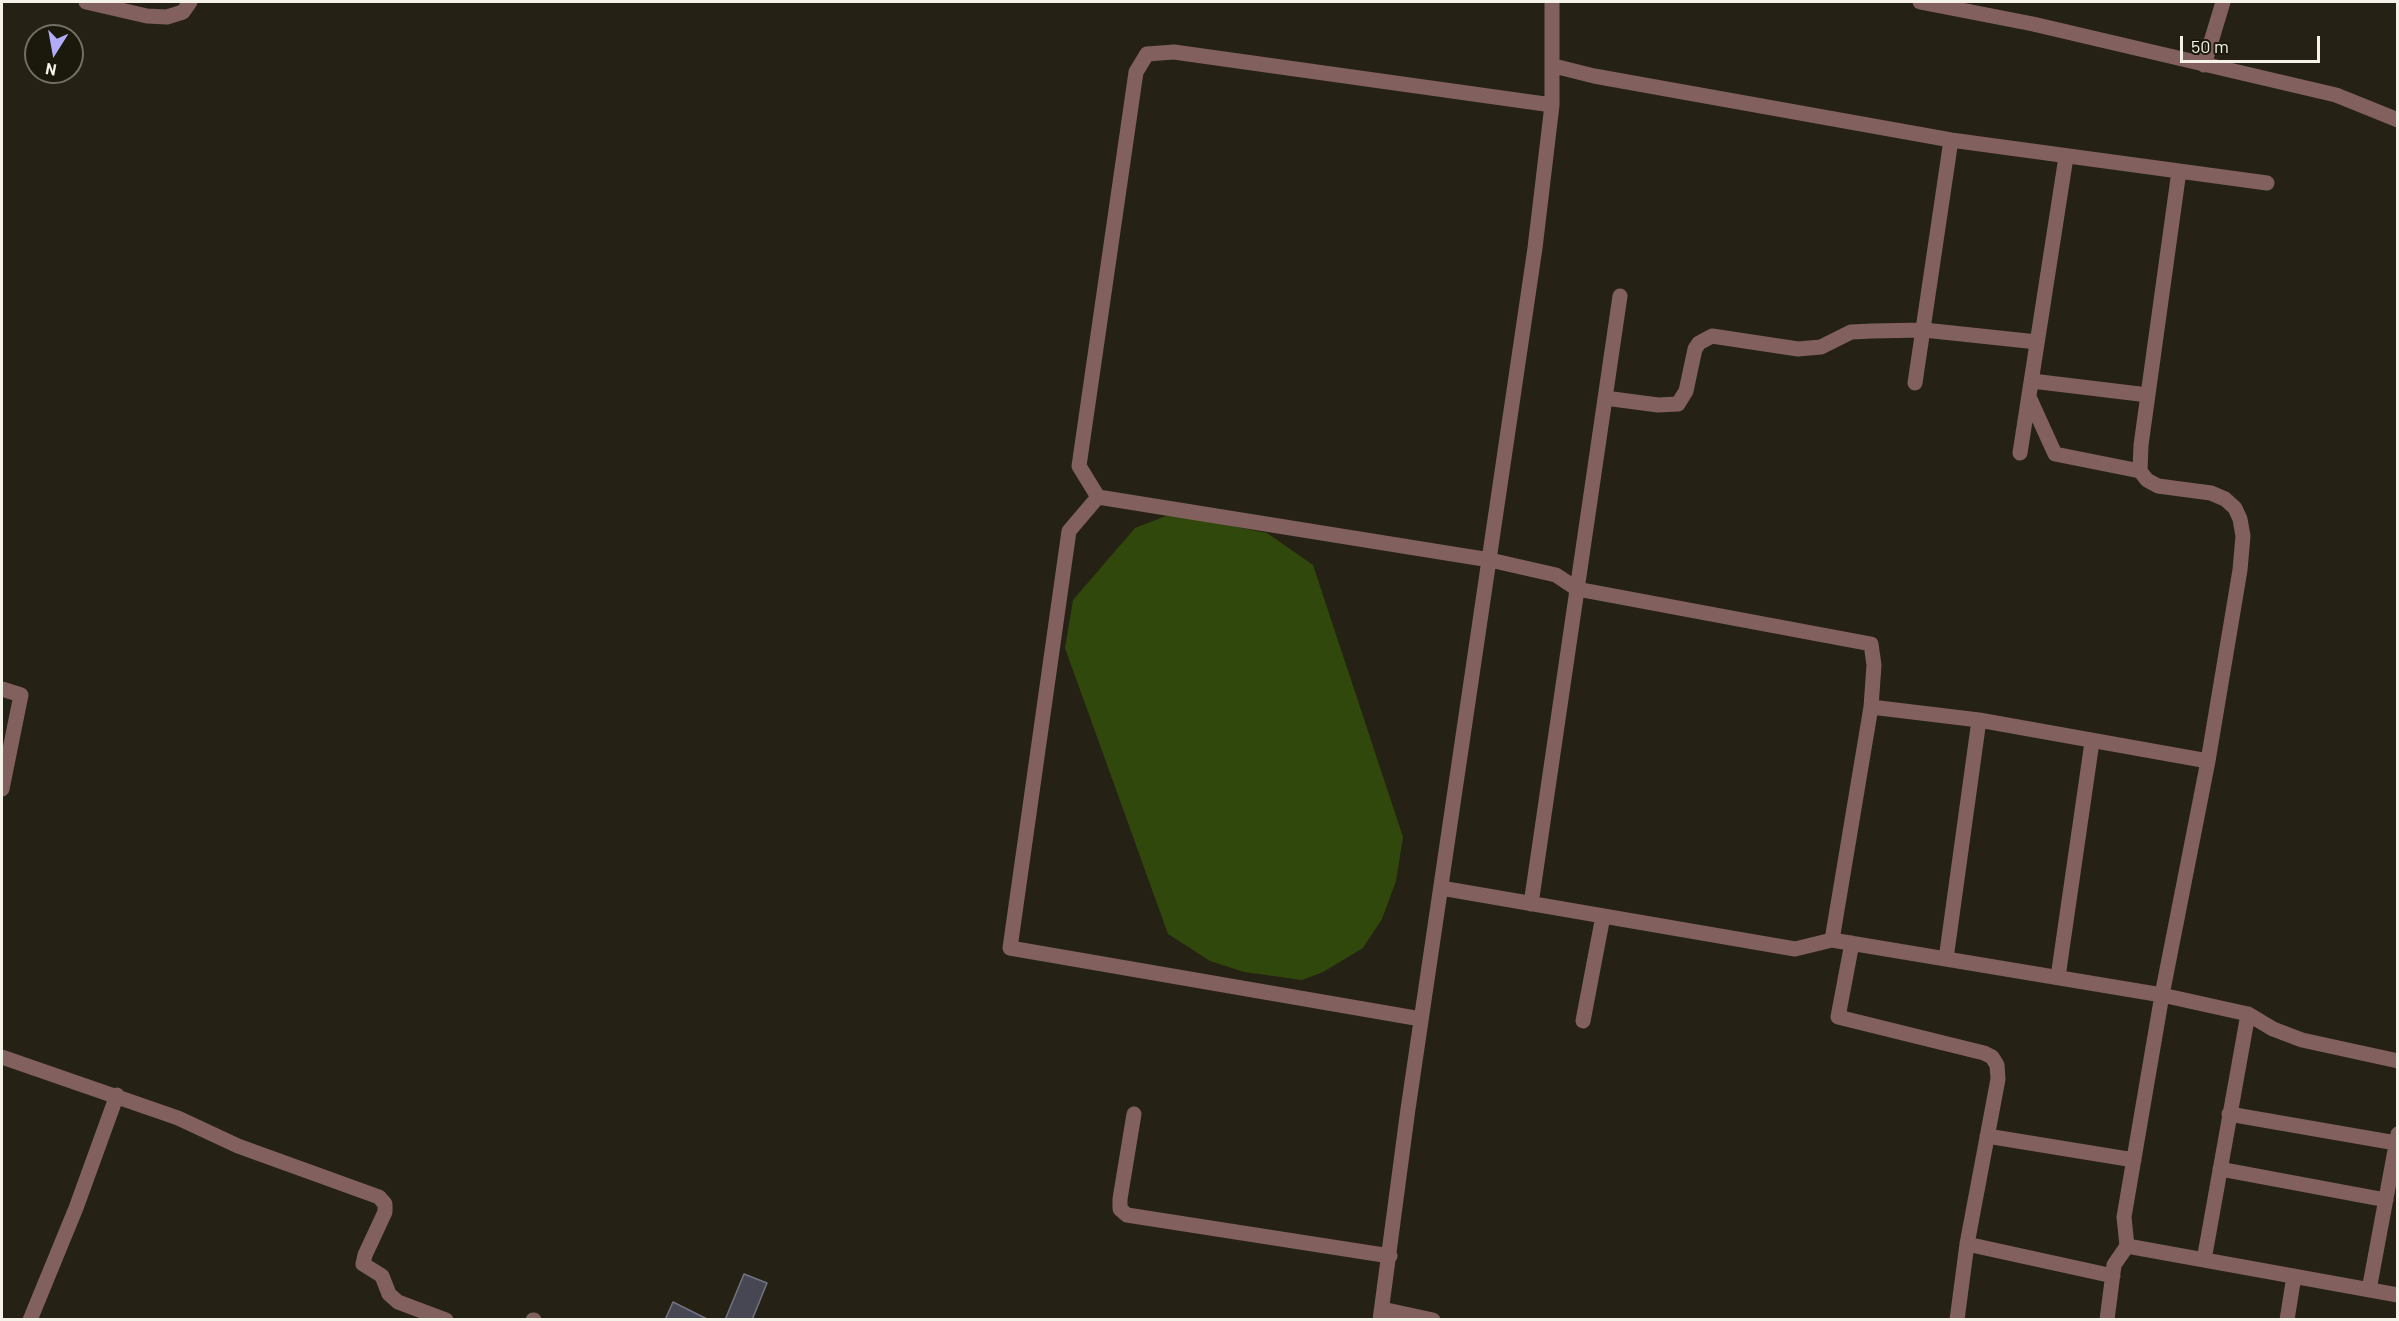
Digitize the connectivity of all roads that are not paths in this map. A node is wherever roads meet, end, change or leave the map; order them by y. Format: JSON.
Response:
{"nodes":[{"id":1,"x":86,"y":2,"type":"edge"},
{"id":2,"x":190,"y":2,"type":"edge"},
{"id":3,"x":1552,"y":2,"type":"edge"},
{"id":4,"x":1920,"y":2,"type":"edge"},
{"id":5,"x":2223,"y":2,"type":"edge"},
{"id":6,"x":2204,"y":65,"type":"junction"},
{"id":7,"x":1554,"y":66,"type":"junction"},
{"id":8,"x":1552,"y":105,"type":"junction"},
{"id":9,"x":2397,"y":120,"type":"edge"},
{"id":10,"x":1952,"y":140,"type":"junction"},
{"id":11,"x":2066,"y":157,"type":"junction"},
{"id":12,"x":2179,"y":171,"type":"junction"},
{"id":13,"x":2267,"y":183,"type":"dead end"},
{"id":14,"x":1620,"y":296,"type":"dead end"},
{"id":15,"x":1924,"y":330,"type":"junction"},
{"id":16,"x":2037,"y":342,"type":"junction"},
{"id":17,"x":2032,"y":381,"type":"junction"},
{"id":18,"x":1915,"y":383,"type":"dead end"},
{"id":19,"x":2148,"y":395,"type":"junction"},
{"id":20,"x":1605,"y":398,"type":"junction"},
{"id":21,"x":2030,"y":399,"type":"junction"},
{"id":22,"x":2020,"y":453,"type":"dead end"},
{"id":23,"x":2140,"y":471,"type":"junction"},
{"id":24,"x":1098,"y":497,"type":"junction"},
{"id":25,"x":1490,"y":560,"type":"junction"},
{"id":26,"x":1577,"y":589,"type":"junction"},
{"id":27,"x":2,"y":689,"type":"edge"},
{"id":28,"x":1871,"y":707,"type":"junction"},
{"id":29,"x":1979,"y":720,"type":"junction"},
{"id":30,"x":2092,"y":742,"type":"junction"},
{"id":31,"x":2208,"y":762,"type":"junction"},
{"id":32,"x":2,"y":789,"type":"edge"},
{"id":33,"x":1441,"y":888,"type":"junction"},
{"id":34,"x":1531,"y":904,"type":"junction"},
{"id":35,"x":1603,"y":916,"type":"junction"},
{"id":36,"x":1832,"y":940,"type":"junction"},
{"id":37,"x":1852,"y":943,"type":"junction"},
{"id":38,"x":1946,"y":959,"type":"junction"},
{"id":39,"x":2058,"y":977,"type":"junction"},
{"id":40,"x":2162,"y":995,"type":"junction"},
{"id":41,"x":2247,"y":1014,"type":"junction"},
{"id":42,"x":1421,"y":1019,"type":"junction"},
{"id":43,"x":1582,"y":1021,"type":"dead end"},
{"id":44,"x":2,"y":1056,"type":"edge"},
{"id":45,"x":2397,"y":1061,"type":"edge"},
{"id":46,"x":117,"y":1095,"type":"junction"},
{"id":47,"x":1134,"y":1114,"type":"dead end"},
{"id":48,"x":2229,"y":1114,"type":"junction"},
{"id":49,"x":1987,"y":1136,"type":"junction"},
{"id":50,"x":2397,"y":1138,"type":"edge"},
{"id":51,"x":2134,"y":1160,"type":"junction"},
{"id":52,"x":2220,"y":1169,"type":"junction"},
{"id":53,"x":2386,"y":1200,"type":"junction"},
{"id":54,"x":1967,"y":1244,"type":"junction"},
{"id":55,"x":2127,"y":1246,"type":"junction"},
{"id":56,"x":1390,"y":1256,"type":"junction"},
{"id":57,"x":2204,"y":1260,"type":"junction"},
{"id":58,"x":2113,"y":1276,"type":"junction"},
{"id":59,"x":2294,"y":1276,"type":"junction"},
{"id":60,"x":2369,"y":1290,"type":"junction"},
{"id":61,"x":2397,"y":1295,"type":"edge"},
{"id":62,"x":1381,"y":1314,"type":"edge"},
{"id":63,"x":30,"y":1320,"type":"edge"},
{"id":64,"x":446,"y":1320,"type":"edge"},
{"id":65,"x":1433,"y":1320,"type":"edge"},
{"id":66,"x":1957,"y":1320,"type":"edge"},
{"id":67,"x":2108,"y":1320,"type":"edge"},
{"id":68,"x":2287,"y":1320,"type":"edge"}],
"edges":[{"from":1,"to":2,"type":"street"},
{"from":3,"to":7,"type":"street"},
{"from":4,"to":6,"type":"street"},
{"from":5,"to":6,"type":"street"},
{"from":6,"to":9,"type":"street"},
{"from":7,"to":8,"type":"street"},
{"from":7,"to":10,"type":"street"},
{"from":8,"to":24,"type":"street"},
{"from":8,"to":25,"type":"street"},
{"from":10,"to":11,"type":"street"},
{"from":10,"to":15,"type":"street"},
{"from":11,"to":12,"type":"street"},
{"from":11,"to":16,"type":"street"},
{"from":12,"to":13,"type":"street"},
{"from":12,"to":19,"type":"street"},
{"from":14,"to":20,"type":"street"},
{"from":15,"to":16,"type":"street"},
{"from":15,"to":18,"type":"street"},
{"from":15,"to":20,"type":"street"},
{"from":16,"to":17,"type":"street"},
{"from":17,"to":19,"type":"street"},
{"from":17,"to":21,"type":"street"},
{"from":19,"to":23,"type":"street"},
{"from":20,"to":26,"type":"street"},
{"from":21,"to":22,"type":"street"},
{"from":21,"to":23,"type":"street"},
{"from":23,"to":31,"type":"street"},
{"from":24,"to":25,"type":"street"},
{"from":24,"to":42,"type":"street"},
{"from":25,"to":26,"type":"street"},
{"from":25,"to":33,"type":"street"},
{"from":26,"to":28,"type":"street"},
{"from":26,"to":34,"type":"street"},
{"from":27,"to":32,"type":"street"},
{"from":28,"to":29,"type":"street"},
{"from":28,"to":36,"type":"street"},
{"from":29,"to":30,"type":"street"},
{"from":29,"to":38,"type":"street"},
{"from":30,"to":31,"type":"street"},
{"from":30,"to":39,"type":"street"},
{"from":31,"to":40,"type":"street"},
{"from":33,"to":34,"type":"street"},
{"from":33,"to":42,"type":"street"},
{"from":34,"to":35,"type":"street"},
{"from":35,"to":36,"type":"street"},
{"from":35,"to":43,"type":"street"},
{"from":36,"to":37,"type":"street"},
{"from":37,"to":38,"type":"street"},
{"from":37,"to":49,"type":"street"},
{"from":38,"to":39,"type":"street"},
{"from":39,"to":40,"type":"street"},
{"from":40,"to":41,"type":"street"},
{"from":40,"to":51,"type":"street"},
{"from":41,"to":45,"type":"street"},
{"from":41,"to":48,"type":"street"},
{"from":42,"to":56,"type":"street"},
{"from":44,"to":46,"type":"street"},
{"from":46,"to":63,"type":"street"},
{"from":46,"to":64,"type":"street"},
{"from":47,"to":56,"type":"street"},
{"from":48,"to":50,"type":"street"},
{"from":48,"to":52,"type":"street"},
{"from":49,"to":51,"type":"street"},
{"from":49,"to":54,"type":"street"},
{"from":50,"to":53,"type":"street"},
{"from":51,"to":55,"type":"street"},
{"from":52,"to":53,"type":"street"},
{"from":52,"to":57,"type":"street"},
{"from":53,"to":60,"type":"street"},
{"from":54,"to":58,"type":"street"},
{"from":54,"to":66,"type":"street"},
{"from":55,"to":57,"type":"street"},
{"from":55,"to":58,"type":"street"},
{"from":56,"to":62,"type":"street"},
{"from":57,"to":59,"type":"street"},
{"from":58,"to":67,"type":"street"},
{"from":59,"to":60,"type":"street"},
{"from":59,"to":68,"type":"street"},
{"from":60,"to":61,"type":"street"},
{"from":62,"to":65,"type":"street"}]}
